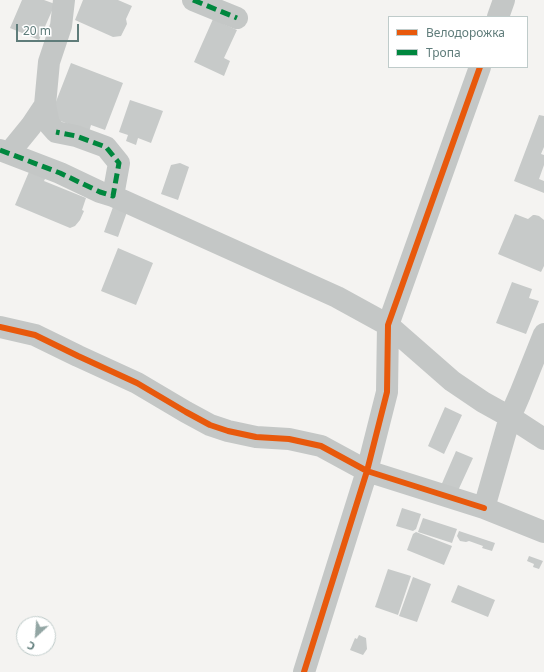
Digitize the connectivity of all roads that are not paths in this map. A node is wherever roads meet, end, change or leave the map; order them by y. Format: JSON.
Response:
{"nodes":[{"id":1,"x":64,"y":0,"type":"edge"},
{"id":2,"x":193,"y":0,"type":"edge"},
{"id":3,"x":504,"y":0,"type":"edge"},
{"id":4,"x":498,"y":16,"type":"edge"},
{"id":5,"x":237,"y":18,"type":"dead end"},
{"id":6,"x":480,"y":68,"type":"edge"},
{"id":7,"x":45,"y":105,"type":"junction"},
{"id":8,"x":4,"y":152,"type":"edge"},
{"id":9,"x":113,"y":196,"type":"junction"},
{"id":10,"x":388,"y":325,"type":"junction"},
{"id":11,"x":0,"y":327,"type":"edge"},
{"id":12,"x":544,"y":334,"type":"edge"},
{"id":13,"x":510,"y":417,"type":"junction"},
{"id":14,"x":544,"y":439,"type":"edge"},
{"id":15,"x":367,"y":471,"type":"junction"},
{"id":16,"x":484,"y":508,"type":"junction"},
{"id":17,"x":544,"y":532,"type":"edge"},
{"id":18,"x":304,"y":672,"type":"edge"}],
"edges":[{"from":1,"to":7,"type":"street"},
{"from":2,"to":5,"type":"street"},
{"from":3,"to":4,"type":"street"},
{"from":6,"to":10,"type":"street"},
{"from":7,"to":8,"type":"street"},
{"from":7,"to":9,"type":"street"},
{"from":8,"to":9,"type":"street"},
{"from":9,"to":10,"type":"street"},
{"from":10,"to":13,"type":"street"},
{"from":10,"to":15,"type":"street"},
{"from":11,"to":15,"type":"street"},
{"from":12,"to":13,"type":"street"},
{"from":13,"to":14,"type":"street"},
{"from":13,"to":16,"type":"street"},
{"from":15,"to":16,"type":"street"},
{"from":15,"to":18,"type":"street"},
{"from":16,"to":17,"type":"street"}]}
